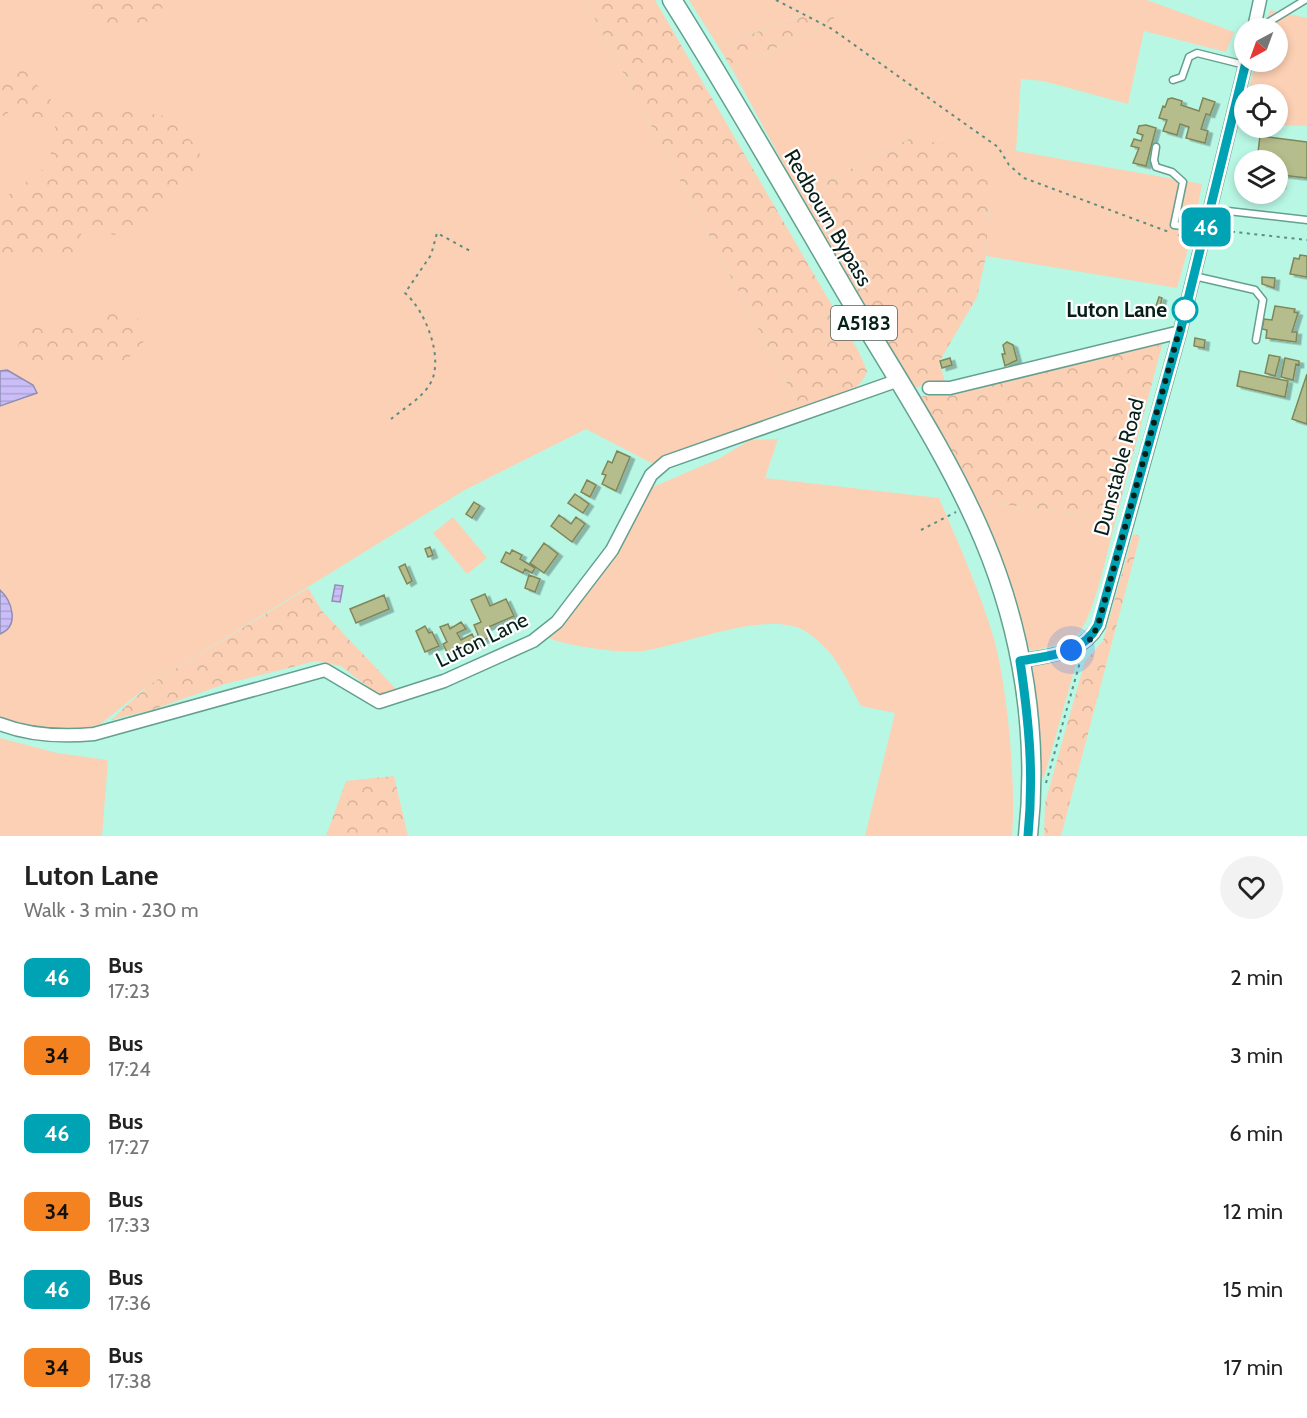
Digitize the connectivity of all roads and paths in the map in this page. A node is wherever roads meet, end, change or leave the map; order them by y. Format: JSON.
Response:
{"nodes":[{"id":1,"x":672,"y":0,"type":"edge"},
{"id":2,"x":777,"y":0,"type":"edge"},
{"id":3,"x":1260,"y":0,"type":"edge"},
{"id":4,"x":1305,"y":0,"type":"edge"},
{"id":5,"x":1256,"y":18,"type":"edge"},
{"id":6,"x":1275,"y":18,"type":"edge"},
{"id":7,"x":1234,"y":60,"type":"edge"},
{"id":8,"x":1243,"y":72,"type":"edge"},
{"id":9,"x":1173,"y":80,"type":"dead end"},
{"id":10,"x":1156,"y":147,"type":"dead end"},
{"id":11,"x":1210,"y":209,"type":"junction"},
{"id":12,"x":1307,"y":220,"type":"edge"},
{"id":13,"x":1189,"y":229,"type":"junction"},
{"id":14,"x":1205,"y":229,"type":"junction"},
{"id":15,"x":1307,"y":240,"type":"edge"},
{"id":16,"x":472,"y":252,"type":"dead end"},
{"id":17,"x":1194,"y":275,"type":"junction"},
{"id":18,"x":1180,"y":332,"type":"junction"},
{"id":19,"x":1256,"y":340,"type":"dead end"},
{"id":20,"x":899,"y":380,"type":"junction"},
{"id":21,"x":929,"y":388,"type":"dead end"},
{"id":22,"x":391,"y":419,"type":"dead end"},
{"id":23,"x":967,"y":506,"type":"junction"},
{"id":24,"x":921,"y":530,"type":"dead end"},
{"id":25,"x":1082,"y":646,"type":"junction"},
{"id":26,"x":1020,"y":661,"type":"junction"},
{"id":27,"x":0,"y":724,"type":"edge"},
{"id":28,"x":1032,"y":804,"type":"junction"},
{"id":29,"x":1028,"y":836,"type":"edge"}],
"edges":[{"from":1,"to":20,"type":"main road","name":"Redbourn Bypass","number":"A5183"},
{"from":2,"to":13,"type":"path"},
{"from":3,"to":5,"type":"street"},
{"from":4,"to":6,"type":"lane"},
{"from":7,"to":9,"type":"lane"},
{"from":8,"to":11,"type":"street","name":"Dunstable Road"},
{"from":10,"to":13,"type":"lane"},
{"from":11,"to":12,"type":"lane"},
{"from":11,"to":14,"type":"street","name":"Dunstable Road"},
{"from":13,"to":14,"type":"lane"},
{"from":14,"to":15,"type":"path"},
{"from":14,"to":17,"type":"street","name":"Dunstable Road"},
{"from":16,"to":22,"type":"path"},
{"from":17,"to":18,"type":"street","name":"Dunstable Road"},
{"from":17,"to":19,"type":"lane"},
{"from":18,"to":21,"type":"street"},
{"from":18,"to":25,"type":"street","name":"Dunstable Road"},
{"from":20,"to":23,"type":"main road","name":"Redbourn Bypass","number":"A5183"},
{"from":20,"to":27,"type":"street","name":"Luton Lane"},
{"from":23,"to":24,"type":"path"},
{"from":23,"to":26,"type":"main road","name":"Redbourn Bypass","number":"A5183"},
{"from":25,"to":26,"type":"street"},
{"from":25,"to":28,"type":"path"},
{"from":26,"to":28,"type":"main road","number":"A5183"},
{"from":28,"to":29,"type":"main road","number":"A5183"}]}
